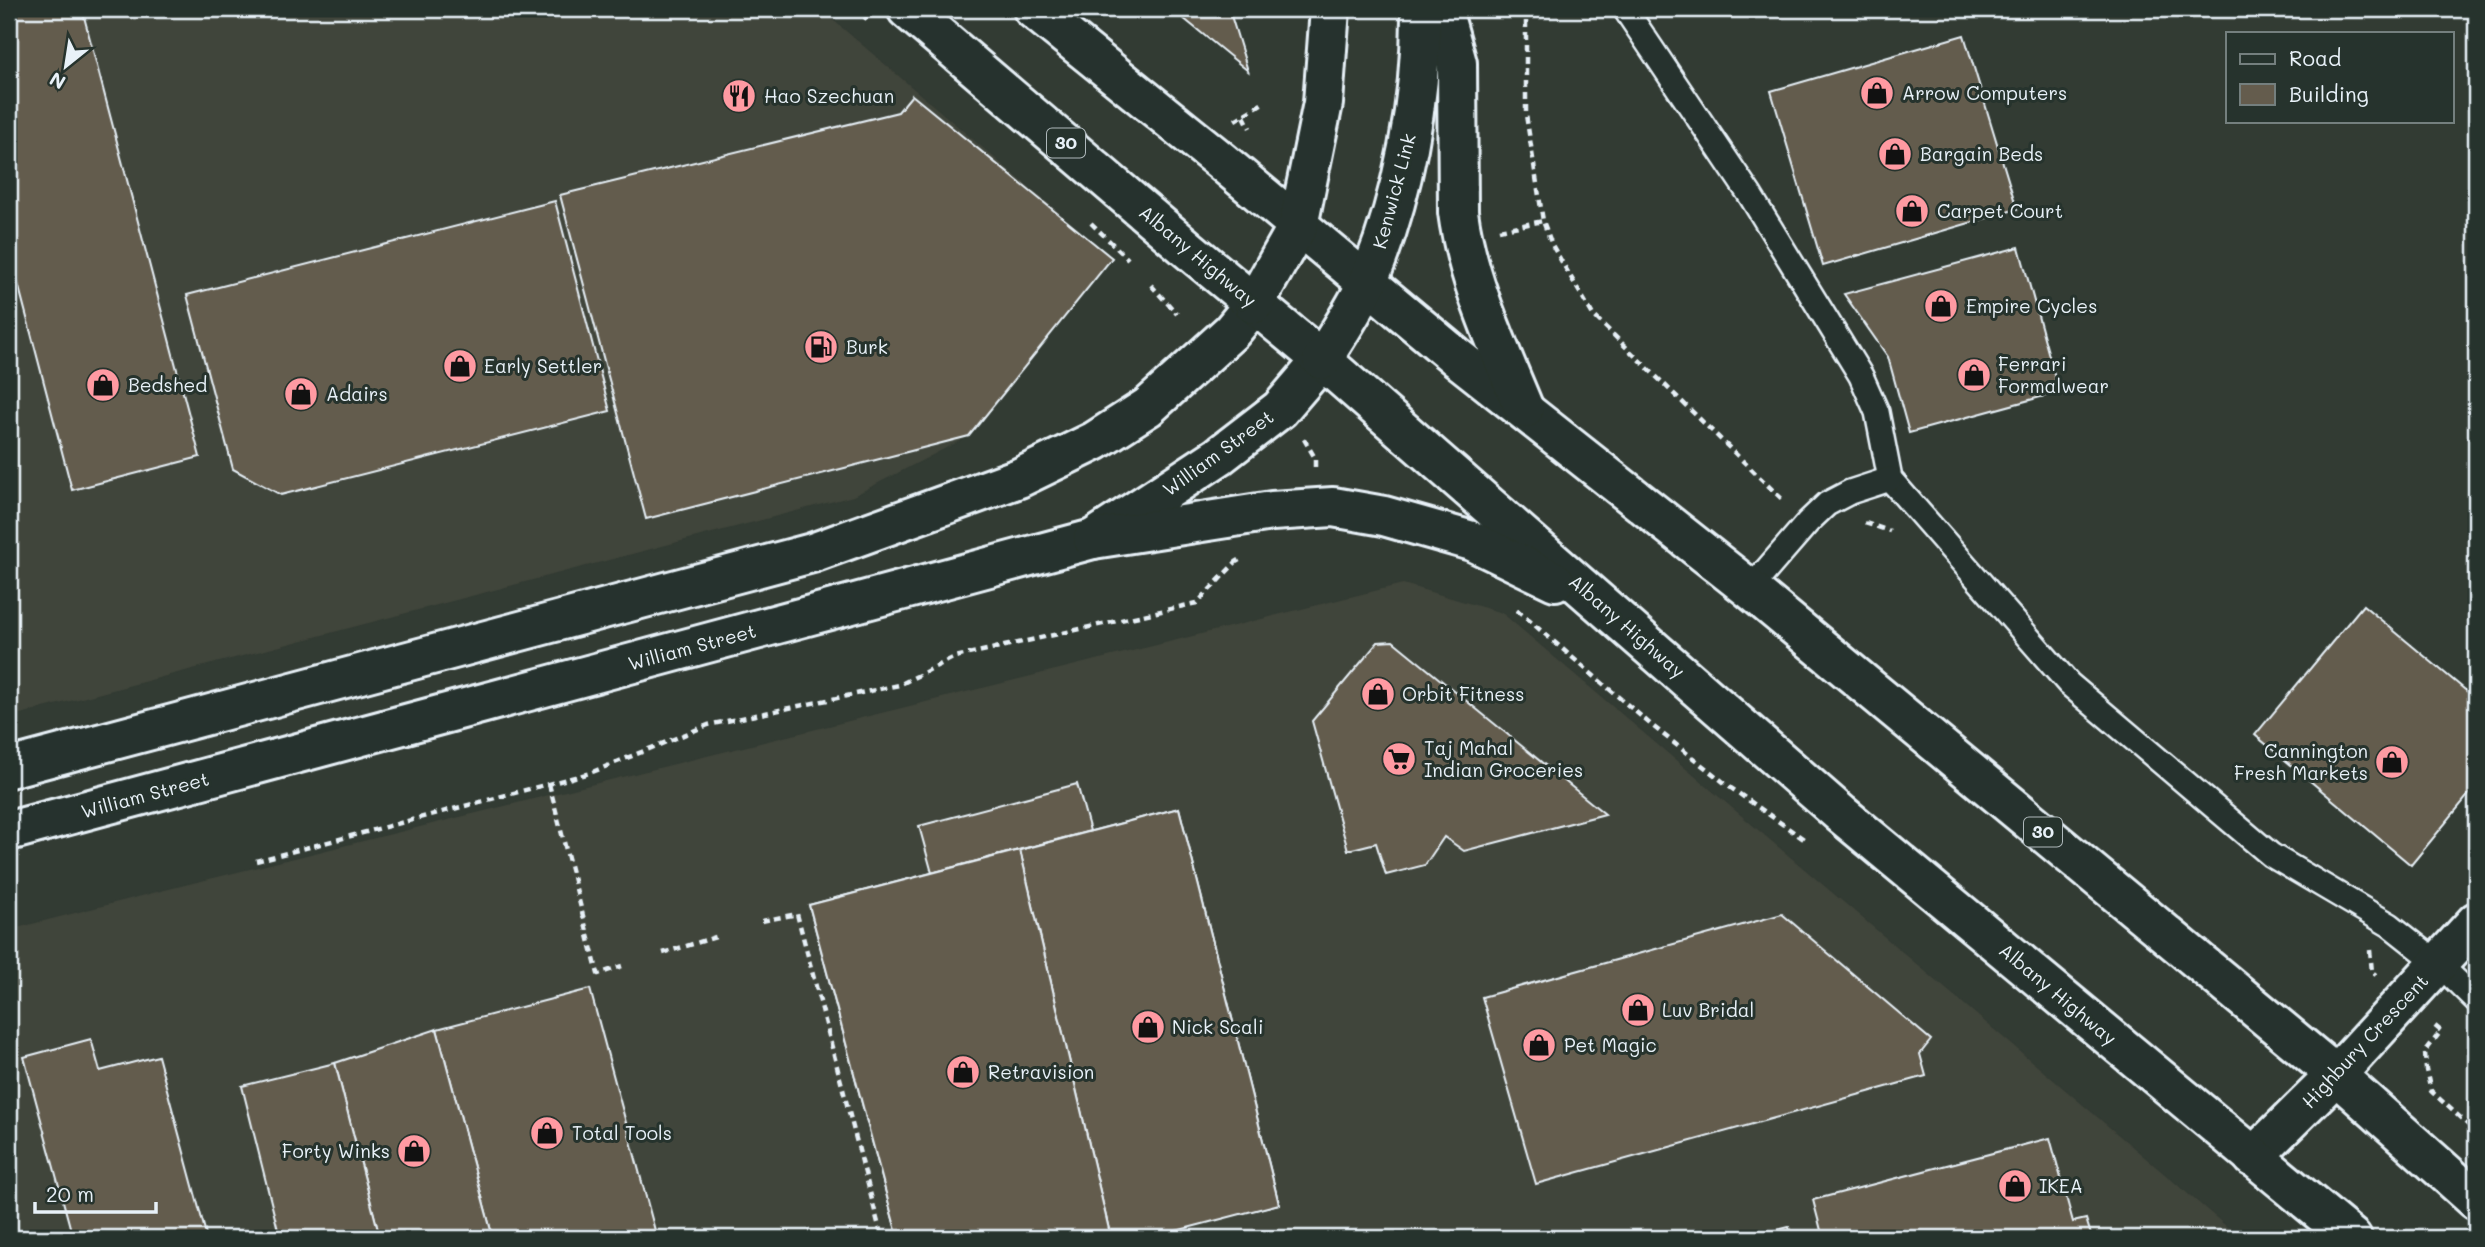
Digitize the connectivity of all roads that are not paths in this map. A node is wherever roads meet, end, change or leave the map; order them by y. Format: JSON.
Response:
{"nodes":[{"id":1,"x":907,"y":9,"type":"edge"},
{"id":2,"x":1033,"y":9,"type":"edge"},
{"id":3,"x":1330,"y":9,"type":"edge"},
{"id":4,"x":1421,"y":9,"type":"edge"},
{"id":5,"x":1442,"y":9,"type":"edge"},
{"id":6,"x":1625,"y":9,"type":"edge"},
{"id":7,"x":1298,"y":226,"type":"junction"},
{"id":8,"x":1367,"y":282,"type":"junction"},
{"id":9,"x":1254,"y":304,"type":"junction"},
{"id":10,"x":1322,"y":360,"type":"junction"},
{"id":11,"x":1525,"y":411,"type":"junction"},
{"id":12,"x":1890,"y":479,"type":"junction"},
{"id":13,"x":1093,"y":539,"type":"junction"},
{"id":14,"x":1750,"y":589,"type":"junction"},
{"id":15,"x":1598,"y":601,"type":"junction"},
{"id":16,"x":9,"y":768,"type":"edge"},
{"id":17,"x":9,"y":831,"type":"edge"},
{"id":18,"x":2476,"y":922,"type":"edge"},
{"id":19,"x":2438,"y":963,"type":"junction"},
{"id":20,"x":2476,"y":1000,"type":"edge"},
{"id":21,"x":2336,"y":1075,"type":"junction"},
{"id":22,"x":2253,"y":1157,"type":"junction"},
{"id":23,"x":2467,"y":1189,"type":"edge"},
{"id":24,"x":2352,"y":1238,"type":"edge"}],
"edges":[{"from":1,"to":9,"type":"main road","name":"Albany Highway","number":"30"},
{"from":2,"to":7,"type":"main road","number":"30"},
{"from":3,"to":7,"type":"main road"},
{"from":4,"to":8,"type":"main road","name":"Kenwick Link"},
{"from":5,"to":11,"type":"main road"},
{"from":6,"to":12,"type":"lane"},
{"from":7,"to":8,"type":"main road","number":"30"},
{"from":7,"to":9,"type":"main road"},
{"from":8,"to":10,"type":"main road","name":"Kenwick Link"},
{"from":8,"to":11,"type":"main road","number":"30"},
{"from":9,"to":10,"type":"main road","name":"Albany Highway","number":"30"},
{"from":9,"to":16,"type":"main road"},
{"from":10,"to":13,"type":"main road","name":"William Street"},
{"from":10,"to":15,"type":"main road","name":"Albany Highway","number":"30"},
{"from":11,"to":14,"type":"main road","number":"30"},
{"from":12,"to":14,"type":"lane"},
{"from":12,"to":19,"type":"lane"},
{"from":13,"to":15,"type":"main road"},
{"from":13,"to":17,"type":"main road","name":"William Street"},
{"from":14,"to":21,"type":"main road","number":"30"},
{"from":15,"to":22,"type":"main road","name":"Albany Highway","number":"30"},
{"from":18,"to":19,"type":"main road","name":"Highbury Crescent"},
{"from":19,"to":20,"type":"lane"},
{"from":19,"to":21,"type":"main road","name":"Highbury Crescent"},
{"from":21,"to":22,"type":"main road","name":"Highbury Crescent"},
{"from":21,"to":23,"type":"main road","number":"30"},
{"from":22,"to":24,"type":"main road","name":"Albany Highway","number":"30"}]}
